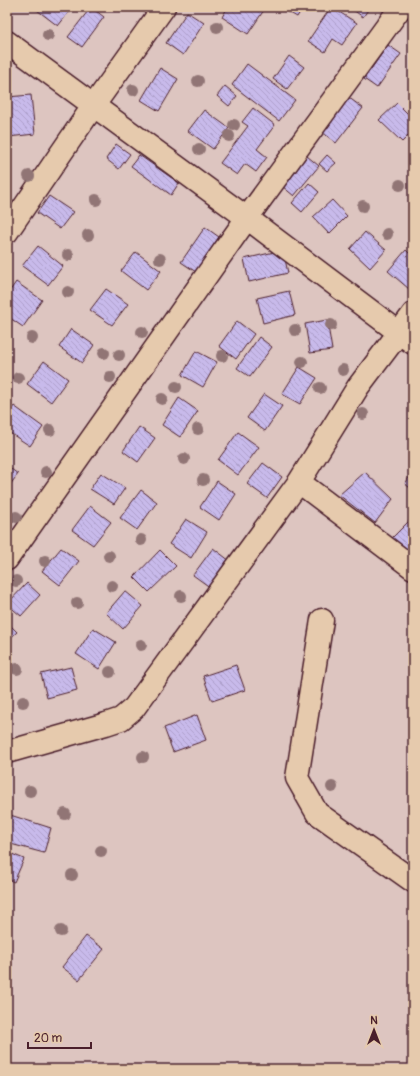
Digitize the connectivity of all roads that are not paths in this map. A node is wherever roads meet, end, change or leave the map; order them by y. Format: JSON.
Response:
{"nodes":[{"id":1,"x":164,"y":7,"type":"edge"},
{"id":2,"x":400,"y":7,"type":"edge"},
{"id":3,"x":7,"y":42,"type":"edge"},
{"id":4,"x":94,"y":105,"type":"junction"},
{"id":5,"x":247,"y":218,"type":"junction"},
{"id":6,"x":7,"y":232,"type":"edge"},
{"id":7,"x":413,"y":314,"type":"edge"},
{"id":8,"x":406,"y":337,"type":"edge"},
{"id":9,"x":299,"y":482,"type":"junction"},
{"id":10,"x":7,"y":559,"type":"edge"},
{"id":11,"x":413,"y":568,"type":"edge"},
{"id":12,"x":322,"y":620,"type":"dead end"},
{"id":13,"x":7,"y":752,"type":"edge"},
{"id":14,"x":413,"y":881,"type":"edge"}],
"edges":[{"from":1,"to":4,"type":"street"},
{"from":2,"to":5,"type":"street"},
{"from":3,"to":4,"type":"street"},
{"from":4,"to":5,"type":"street"},
{"from":4,"to":6,"type":"street"},
{"from":5,"to":8,"type":"street"},
{"from":5,"to":10,"type":"street"},
{"from":7,"to":8,"type":"street"},
{"from":8,"to":9,"type":"street"},
{"from":9,"to":11,"type":"street"},
{"from":9,"to":13,"type":"street"},
{"from":12,"to":14,"type":"street"}]}
